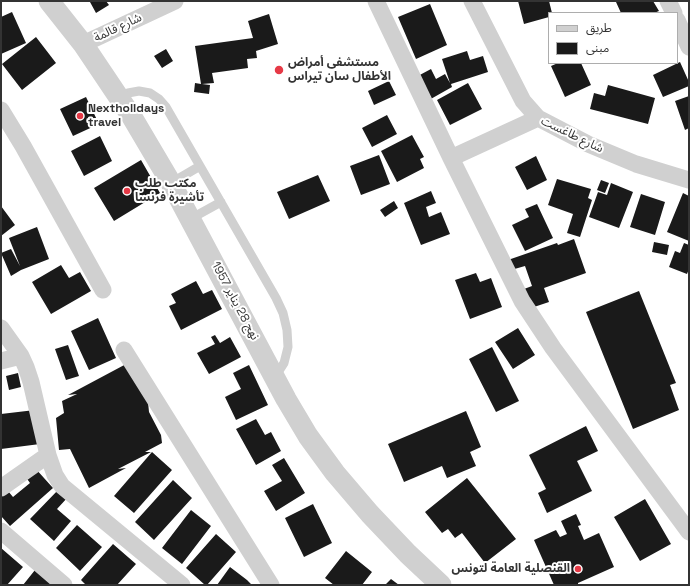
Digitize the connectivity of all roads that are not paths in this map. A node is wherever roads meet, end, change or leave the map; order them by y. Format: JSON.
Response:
{"nodes":[{"id":1,"x":49,"y":1,"type":"edge"},
{"id":2,"x":175,"y":1,"type":"edge"},
{"id":3,"x":376,"y":1,"type":"edge"},
{"id":4,"x":472,"y":1,"type":"edge"},
{"id":5,"x":668,"y":1,"type":"edge"},
{"id":6,"x":674,"y":12,"type":"edge"},
{"id":7,"x":678,"y":22,"type":"edge"},
{"id":8,"x":83,"y":44,"type":"junction"},
{"id":9,"x":689,"y":47,"type":"edge"},
{"id":10,"x":119,"y":98,"type":"junction"},
{"id":11,"x":1,"y":110,"type":"edge"},
{"id":12,"x":538,"y":118,"type":"junction"},
{"id":13,"x":451,"y":158,"type":"junction"},
{"id":14,"x":200,"y":166,"type":"junction"},
{"id":15,"x":689,"y":180,"type":"edge"},
{"id":16,"x":171,"y":183,"type":"junction"},
{"id":17,"x":221,"y":202,"type":"junction"},
{"id":18,"x":192,"y":218,"type":"junction"},
{"id":19,"x":103,"y":290,"type":"dead end"},
{"id":20,"x":1,"y":328,"type":"edge"},
{"id":21,"x":124,"y":350,"type":"dead end"},
{"id":22,"x":21,"y":356,"type":"junction"},
{"id":23,"x":1,"y":361,"type":"edge"},
{"id":24,"x":275,"y":377,"type":"junction"},
{"id":25,"x":48,"y":455,"type":"junction"},
{"id":26,"x":1,"y":488,"type":"edge"},
{"id":27,"x":1,"y":531,"type":"edge"},
{"id":28,"x":689,"y":532,"type":"edge"},
{"id":29,"x":64,"y":585,"type":"edge"},
{"id":30,"x":182,"y":585,"type":"edge"},
{"id":31,"x":271,"y":585,"type":"edge"},
{"id":32,"x":441,"y":585,"type":"edge"}],
"edges":[{"from":1,"to":8,"type":"street","name":"نهج 28 يناير 1957"},
{"from":2,"to":8,"type":"street","name":"شارع قالمة"},
{"from":3,"to":13,"type":"street"},
{"from":4,"to":12,"type":"street","name":"شارع طاغست"},
{"from":5,"to":6,"type":"street"},
{"from":7,"to":9,"type":"street"},
{"from":8,"to":10,"type":"street","name":"نهج 28 يناير 1957"},
{"from":10,"to":14,"type":"lane"},
{"from":10,"to":16,"type":"street","name":"نهج 28 يناير 1957"},
{"from":11,"to":19,"type":"street"},
{"from":12,"to":13,"type":"street"},
{"from":12,"to":15,"type":"street","name":"شارع طاغست"},
{"from":13,"to":28,"type":"street"},
{"from":14,"to":16,"type":"lane"},
{"from":14,"to":17,"type":"lane"},
{"from":16,"to":18,"type":"street","name":"نهج 28 يناير 1957"},
{"from":17,"to":18,"type":"lane"},
{"from":17,"to":24,"type":"lane"},
{"from":18,"to":24,"type":"street","name":"نهج 28 يناير 1957"},
{"from":20,"to":22,"type":"street"},
{"from":21,"to":31,"type":"street"},
{"from":22,"to":23,"type":"street"},
{"from":22,"to":25,"type":"street"},
{"from":24,"to":32,"type":"street","name":"نهج 28 يناير 1957"},
{"from":25,"to":26,"type":"street"},
{"from":25,"to":30,"type":"street"},
{"from":27,"to":29,"type":"street"}]}
